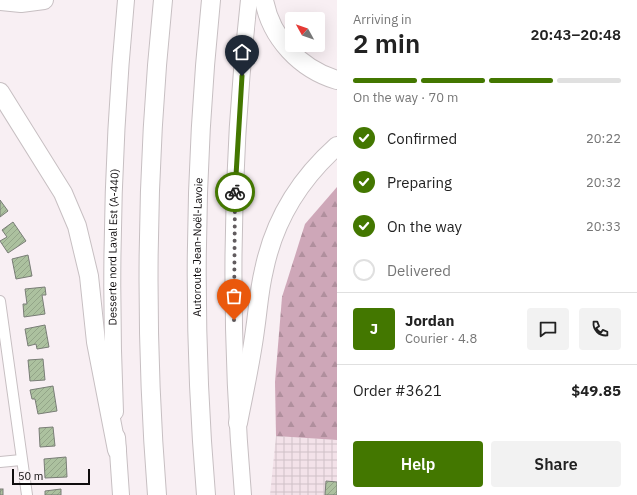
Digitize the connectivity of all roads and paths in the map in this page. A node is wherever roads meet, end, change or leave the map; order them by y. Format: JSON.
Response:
{"nodes":[{"id":1,"x":44,"y":0,"type":"edge"},
{"id":2,"x":126,"y":0,"type":"edge"},
{"id":3,"x":163,"y":0,"type":"edge"},
{"id":4,"x":211,"y":0,"type":"edge"},
{"id":5,"x":249,"y":0,"type":"edge"},
{"id":6,"x":264,"y":0,"type":"edge"},
{"id":7,"x":0,"y":1,"type":"edge"},
{"id":8,"x":337,"y":80,"type":"edge"},
{"id":9,"x":0,"y":92,"type":"edge"},
{"id":10,"x":337,"y":146,"type":"edge"},
{"id":11,"x":0,"y":301,"type":"edge"},
{"id":12,"x":4,"y":357,"type":"edge"},
{"id":13,"x":238,"y":423,"type":"junction"},
{"id":14,"x":117,"y":450,"type":"junction"},
{"id":15,"x":21,"y":460,"type":"junction"},
{"id":16,"x":0,"y":462,"type":"edge"},
{"id":17,"x":28,"y":495,"type":"edge"},
{"id":18,"x":121,"y":495,"type":"edge"},
{"id":19,"x":158,"y":495,"type":"edge"},
{"id":20,"x":206,"y":495,"type":"edge"},
{"id":21,"x":243,"y":495,"type":"edge"}],
"edges":[{"from":1,"to":7,"type":"highway"},
{"from":2,"to":14,"type":"highway","name":"Desserte nord Laval Est (A-440)"},
{"from":3,"to":19,"type":"highway"},
{"from":4,"to":20,"type":"highway","name":"Autoroute Jean-Noël-Lavoie"},
{"from":5,"to":13,"type":"highway"},
{"from":6,"to":8,"type":"highway"},
{"from":9,"to":14,"type":"highway"},
{"from":10,"to":13,"type":"highway"},
{"from":11,"to":12,"type":"street"},
{"from":12,"to":15,"type":"street"},
{"from":13,"to":21,"type":"highway"},
{"from":14,"to":18,"type":"highway","name":"Desserte nord Laval Est (A-440)"},
{"from":15,"to":16,"type":"street"},
{"from":15,"to":17,"type":"street"}]}
